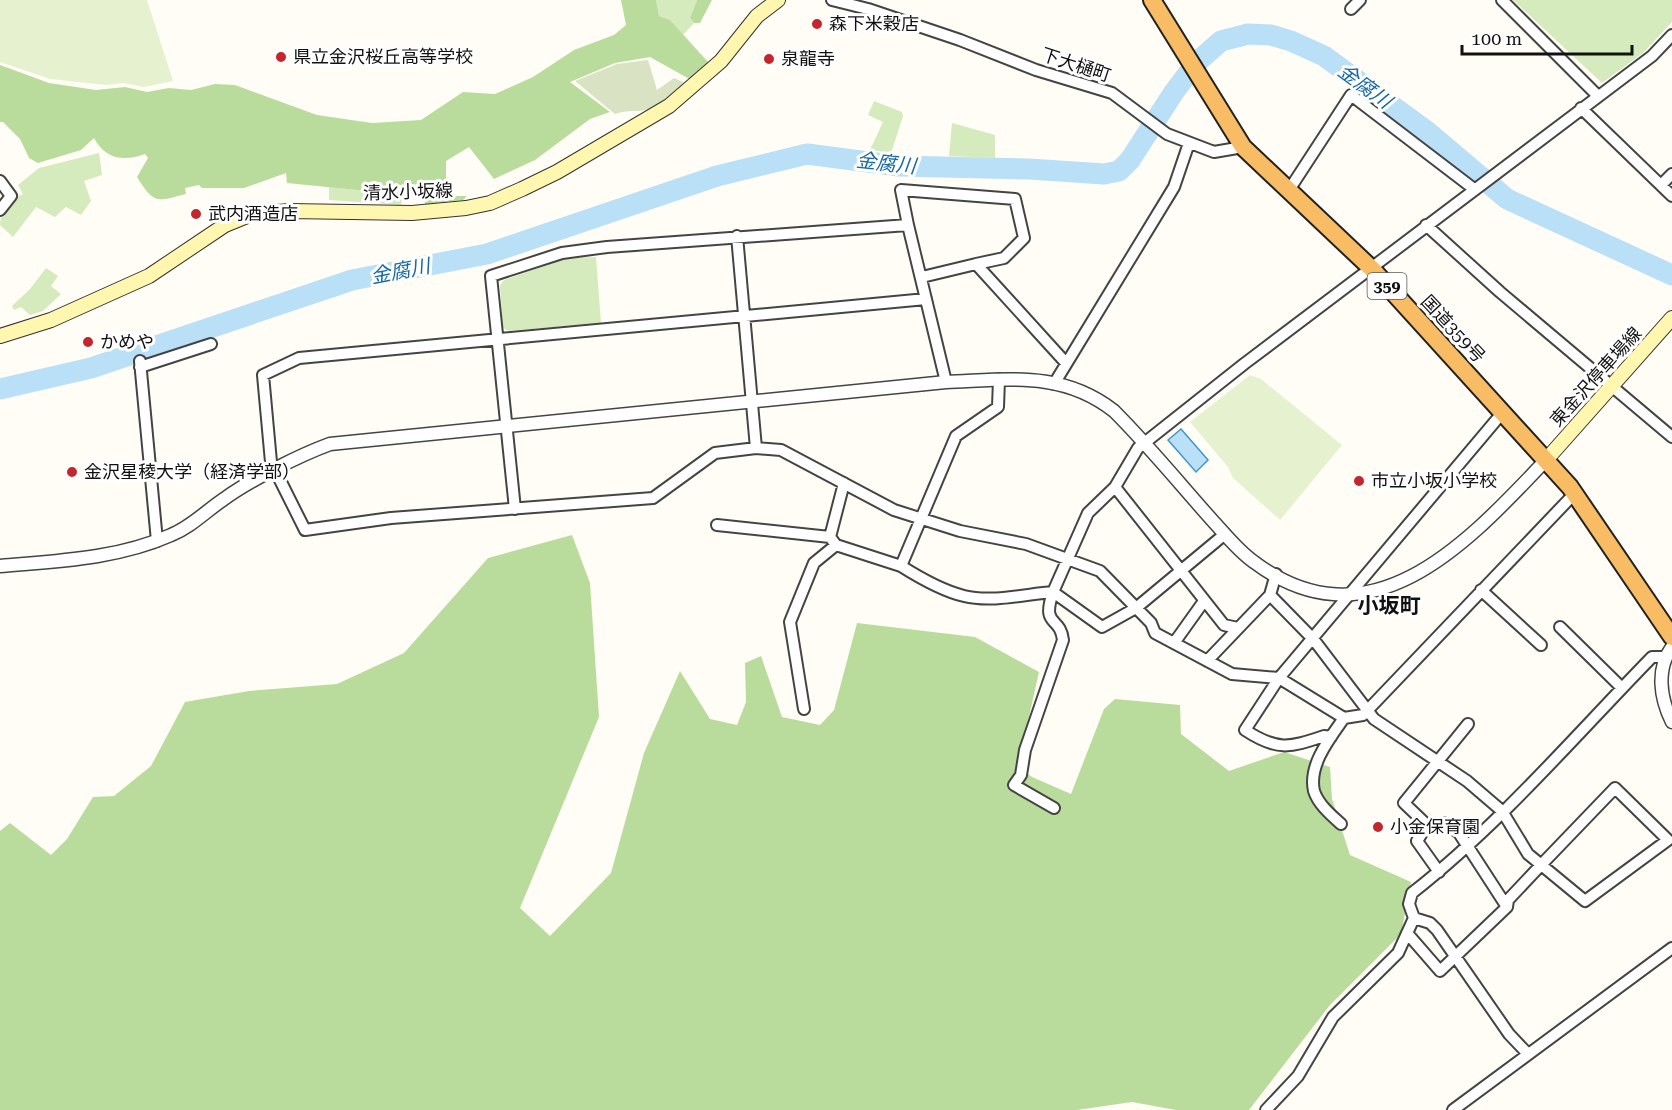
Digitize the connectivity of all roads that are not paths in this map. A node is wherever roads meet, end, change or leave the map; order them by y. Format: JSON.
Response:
{"nodes":[{"id":1,"x":778,"y":0,"type":"edge"},
{"id":2,"x":832,"y":0,"type":"edge"},
{"id":3,"x":1152,"y":0,"type":"edge"},
{"id":4,"x":1360,"y":0,"type":"edge"},
{"id":5,"x":1502,"y":0,"type":"edge"},
{"id":6,"x":1351,"y":9,"type":"dead end"},
{"id":7,"x":1672,"y":35,"type":"edge"},
{"id":8,"x":1597,"y":95,"type":"junction"},
{"id":9,"x":1581,"y":108,"type":"junction"},
{"id":10,"x":1189,"y":143,"type":"junction"},
{"id":11,"x":1243,"y":147,"type":"junction"},
{"id":12,"x":1672,"y":174,"type":"edge"},
{"id":13,"x":0,"y":181,"type":"edge"},
{"id":14,"x":1661,"y":185,"type":"junction"},
{"id":15,"x":1475,"y":188,"type":"junction"},
{"id":16,"x":1288,"y":190,"type":"junction"},
{"id":17,"x":1672,"y":196,"type":"edge"},
{"id":18,"x":0,"y":210,"type":"edge"},
{"id":19,"x":908,"y":225,"type":"junction"},
{"id":20,"x":1426,"y":225,"type":"junction"},
{"id":21,"x":737,"y":236,"type":"junction"},
{"id":22,"x":976,"y":264,"type":"junction"},
{"id":23,"x":1371,"y":269,"type":"junction"},
{"id":24,"x":922,"y":277,"type":"junction"},
{"id":25,"x":926,"y":298,"type":"junction"},
{"id":26,"x":745,"y":317,"type":"junction"},
{"id":27,"x":1672,"y":318,"type":"edge"},
{"id":28,"x":0,"y":336,"type":"edge"},
{"id":29,"x":497,"y":339,"type":"junction"},
{"id":30,"x":211,"y":344,"type":"dead end"},
{"id":31,"x":1066,"y":363,"type":"junction"},
{"id":32,"x":999,"y":379,"type":"junction"},
{"id":33,"x":946,"y":382,"type":"junction"},
{"id":34,"x":1054,"y":384,"type":"junction"},
{"id":35,"x":1611,"y":386,"type":"junction"},
{"id":36,"x":752,"y":402,"type":"junction"},
{"id":37,"x":1503,"y":412,"type":"junction"},
{"id":38,"x":509,"y":426,"type":"junction"},
{"id":39,"x":1672,"y":437,"type":"edge"},
{"id":40,"x":1145,"y":443,"type":"junction"},
{"id":41,"x":756,"y":448,"type":"junction"},
{"id":42,"x":1546,"y":460,"type":"junction"},
{"id":43,"x":274,"y":471,"type":"junction"},
{"id":44,"x":844,"y":483,"type":"junction"},
{"id":45,"x":1115,"y":487,"type":"junction"},
{"id":46,"x":1575,"y":493,"type":"junction"},
{"id":47,"x":515,"y":509,"type":"junction"},
{"id":48,"x":924,"y":518,"type":"junction"},
{"id":49,"x":717,"y":525,"type":"dead end"},
{"id":50,"x":1225,"y":534,"type":"junction"},
{"id":51,"x":156,"y":541,"type":"junction"},
{"id":52,"x":833,"y":541,"type":"junction"},
{"id":53,"x":1067,"y":558,"type":"junction"},
{"id":54,"x":0,"y":566,"type":"edge"},
{"id":55,"x":901,"y":566,"type":"junction"},
{"id":56,"x":1182,"y":569,"type":"junction"},
{"id":57,"x":1276,"y":574,"type":"junction"},
{"id":58,"x":1481,"y":590,"type":"junction"},
{"id":59,"x":1053,"y":592,"type":"junction"},
{"id":60,"x":1270,"y":596,"type":"junction"},
{"id":61,"x":1350,"y":596,"type":"junction"},
{"id":62,"x":1204,"y":601,"type":"junction"},
{"id":63,"x":1136,"y":608,"type":"junction"},
{"id":64,"x":1667,"y":619,"type":"edge"},
{"id":65,"x":1560,"y":627,"type":"dead end"},
{"id":66,"x":1238,"y":628,"type":"junction"},
{"id":67,"x":1672,"y":637,"type":"edge"},
{"id":68,"x":1314,"y":640,"type":"junction"},
{"id":69,"x":1174,"y":643,"type":"junction"},
{"id":70,"x":1541,"y":645,"type":"dead end"},
{"id":71,"x":1668,"y":652,"type":"edge"},
{"id":72,"x":1207,"y":661,"type":"junction"},
{"id":73,"x":1279,"y":678,"type":"junction"},
{"id":74,"x":1622,"y":688,"type":"junction"},
{"id":75,"x":804,"y":709,"type":"dead end"},
{"id":76,"x":1366,"y":710,"type":"junction"},
{"id":77,"x":1344,"y":718,"type":"junction"},
{"id":78,"x":1672,"y":722,"type":"edge"},
{"id":79,"x":1468,"y":724,"type":"dead end"},
{"id":80,"x":1331,"y":737,"type":"junction"},
{"id":81,"x":1436,"y":762,"type":"junction"},
{"id":82,"x":1054,"y":808,"type":"dead end"},
{"id":83,"x":1502,"y":811,"type":"junction"},
{"id":84,"x":1341,"y":824,"type":"dead end"},
{"id":85,"x":1427,"y":825,"type":"junction"},
{"id":86,"x":1468,"y":844,"type":"junction"},
{"id":87,"x":1541,"y":865,"type":"junction"},
{"id":88,"x":1439,"y":872,"type":"junction"},
{"id":89,"x":1507,"y":907,"type":"junction"},
{"id":90,"x":1414,"y":918,"type":"junction"},
{"id":91,"x":1407,"y":933,"type":"junction"},
{"id":92,"x":1672,"y":948,"type":"edge"},
{"id":93,"x":1455,"y":957,"type":"junction"},
{"id":94,"x":1528,"y":1054,"type":"junction"},
{"id":95,"x":1266,"y":1110,"type":"edge"},
{"id":96,"x":1453,"y":1110,"type":"edge"}],
"edges":[{"from":1,"to":28,"type":"main road","name":"清水小坂線"},
{"from":2,"to":10,"type":"street","name":"下大樋町"},
{"from":3,"to":11,"type":"highway","name":"国道359号","number":"359"},
{"from":4,"to":6,"type":"street"},
{"from":5,"to":8,"type":"street"},
{"from":7,"to":8,"type":"street"},
{"from":8,"to":9,"type":"street"},
{"from":9,"to":14,"type":"street"},
{"from":9,"to":15,"type":"street"},
{"from":10,"to":11,"type":"street","name":"下大樋町"},
{"from":10,"to":31,"type":"street"},
{"from":11,"to":16,"type":"highway","name":"国道359号","number":"359"},
{"from":12,"to":14,"type":"street"},
{"from":13,"to":18,"type":"street"},
{"from":14,"to":17,"type":"street"},
{"from":15,"to":16,"type":"street"},
{"from":15,"to":20,"type":"street"},
{"from":16,"to":23,"type":"highway","name":"国道359号","number":"359"},
{"from":19,"to":21,"type":"street"},
{"from":19,"to":22,"type":"street"},
{"from":19,"to":24,"type":"street"},
{"from":20,"to":23,"type":"street"},
{"from":20,"to":35,"type":"street"},
{"from":21,"to":26,"type":"street"},
{"from":21,"to":29,"type":"street"},
{"from":22,"to":24,"type":"street"},
{"from":22,"to":31,"type":"street"},
{"from":23,"to":37,"type":"highway","name":"国道359号","number":"359"},
{"from":23,"to":40,"type":"street"},
{"from":24,"to":25,"type":"street"},
{"from":25,"to":26,"type":"street"},
{"from":25,"to":33,"type":"street"},
{"from":26,"to":29,"type":"street"},
{"from":26,"to":36,"type":"street"},
{"from":27,"to":35,"type":"main road","name":"東金沢停車場線"},
{"from":29,"to":38,"type":"street"},
{"from":29,"to":43,"type":"street"},
{"from":30,"to":51,"type":"street"},
{"from":31,"to":34,"type":"street"},
{"from":32,"to":33,"type":"street"},
{"from":32,"to":34,"type":"street"},
{"from":32,"to":48,"type":"street"},
{"from":33,"to":36,"type":"street"},
{"from":34,"to":40,"type":"street"},
{"from":35,"to":39,"type":"street"},
{"from":35,"to":42,"type":"main road","name":"東金沢停車場線"},
{"from":36,"to":38,"type":"street"},
{"from":36,"to":41,"type":"street"},
{"from":37,"to":42,"type":"highway","name":"国道359号","number":"359"},
{"from":37,"to":61,"type":"street"},
{"from":38,"to":43,"type":"street"},
{"from":38,"to":47,"type":"street"},
{"from":40,"to":45,"type":"street"},
{"from":40,"to":50,"type":"street"},
{"from":41,"to":44,"type":"street"},
{"from":41,"to":47,"type":"street"},
{"from":42,"to":46,"type":"highway","name":"国道359号","number":"359"},
{"from":42,"to":61,"type":"street"},
{"from":43,"to":47,"type":"street"},
{"from":43,"to":51,"type":"street"},
{"from":44,"to":48,"type":"street"},
{"from":44,"to":52,"type":"street"},
{"from":45,"to":53,"type":"street"},
{"from":45,"to":56,"type":"street"},
{"from":46,"to":58,"type":"street"},
{"from":46,"to":64,"type":"highway","name":"国道359号","number":"359"},
{"from":48,"to":53,"type":"street"},
{"from":48,"to":55,"type":"street"},
{"from":49,"to":52,"type":"street"},
{"from":50,"to":56,"type":"street"},
{"from":50,"to":57,"type":"street"},
{"from":51,"to":54,"type":"street"},
{"from":52,"to":55,"type":"street"},
{"from":52,"to":75,"type":"street"},
{"from":53,"to":59,"type":"street"},
{"from":53,"to":63,"type":"street"},
{"from":55,"to":59,"type":"street"},
{"from":56,"to":62,"type":"street"},
{"from":56,"to":63,"type":"street"},
{"from":57,"to":60,"type":"street"},
{"from":57,"to":61,"type":"street"},
{"from":58,"to":70,"type":"street"},
{"from":58,"to":76,"type":"street"},
{"from":59,"to":63,"type":"street"},
{"from":59,"to":82,"type":"street"},
{"from":60,"to":66,"type":"street"},
{"from":60,"to":68,"type":"street"},
{"from":61,"to":68,"type":"street"},
{"from":62,"to":66,"type":"street"},
{"from":62,"to":69,"type":"street"},
{"from":63,"to":69,"type":"street"},
{"from":64,"to":67,"type":"highway","name":"国道359号","number":"359"},
{"from":65,"to":74,"type":"street"},
{"from":66,"to":72,"type":"street"},
{"from":68,"to":73,"type":"street"},
{"from":68,"to":76,"type":"street"},
{"from":69,"to":72,"type":"street"},
{"from":71,"to":74,"type":"street"},
{"from":71,"to":78,"type":"street"},
{"from":72,"to":73,"type":"street"},
{"from":73,"to":77,"type":"street"},
{"from":73,"to":80,"type":"street"},
{"from":74,"to":83,"type":"street"},
{"from":76,"to":77,"type":"street"},
{"from":76,"to":81,"type":"street"},
{"from":77,"to":80,"type":"street"},
{"from":79,"to":81,"type":"street"},
{"from":80,"to":84,"type":"street"},
{"from":81,"to":83,"type":"street"},
{"from":81,"to":85,"type":"street"},
{"from":83,"to":86,"type":"street"},
{"from":83,"to":87,"type":"street"},
{"from":85,"to":86,"type":"street"},
{"from":85,"to":88,"type":"street"},
{"from":86,"to":88,"type":"street"},
{"from":86,"to":89,"type":"street"},
{"from":87,"to":87,"type":"street"},
{"from":87,"to":89,"type":"street"},
{"from":88,"to":90,"type":"street"},
{"from":89,"to":93,"type":"street"},
{"from":90,"to":91,"type":"street"},
{"from":90,"to":93,"type":"street"},
{"from":91,"to":93,"type":"street"},
{"from":91,"to":95,"type":"street"},
{"from":92,"to":94,"type":"street"},
{"from":93,"to":94,"type":"street"},
{"from":94,"to":96,"type":"street"}]}
